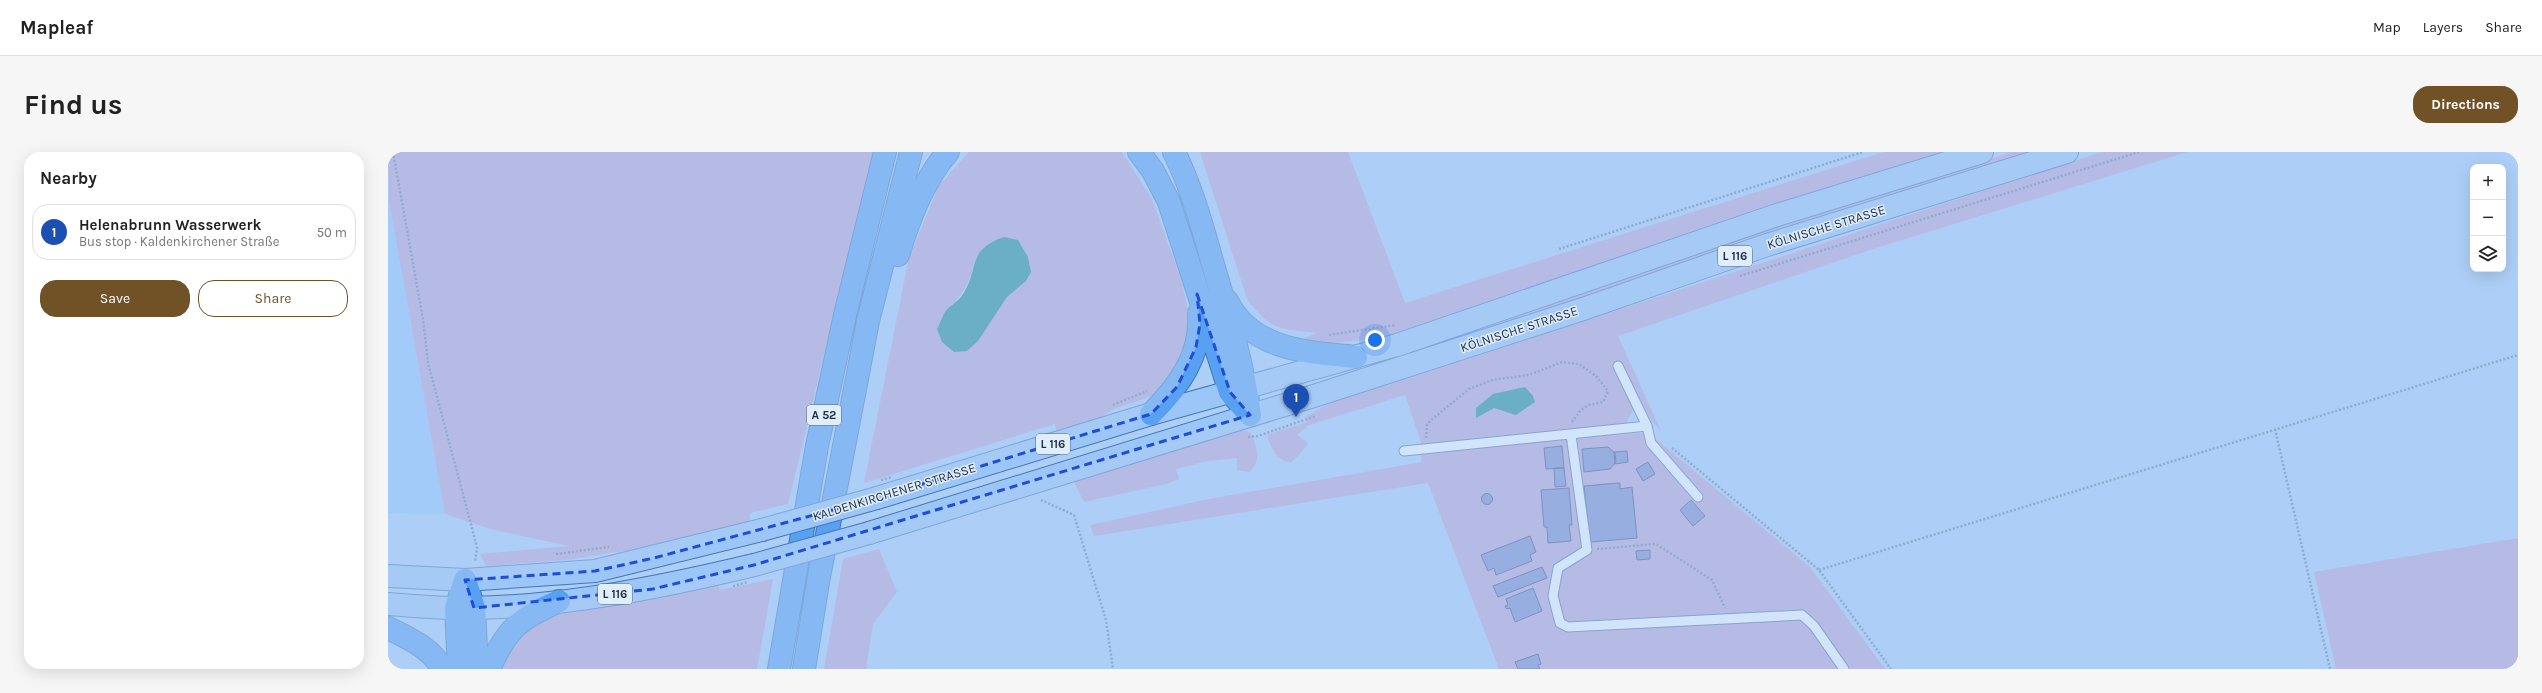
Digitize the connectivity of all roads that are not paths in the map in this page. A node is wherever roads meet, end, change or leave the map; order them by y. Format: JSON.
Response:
{"nodes":[{"id":1,"x":885,"y":152,"type":"edge"},
{"id":2,"x":911,"y":152,"type":"edge"},
{"id":3,"x":948,"y":152,"type":"edge"},
{"id":4,"x":1139,"y":152,"type":"edge"},
{"id":5,"x":1174,"y":152,"type":"edge"},
{"id":6,"x":1982,"y":152,"type":"edge"},
{"id":7,"x":2067,"y":152,"type":"edge"},
{"id":8,"x":1221,"y":289,"type":"junction"},
{"id":9,"x":1197,"y":294,"type":"junction"},
{"id":10,"x":1394,"y":346,"type":"joint"},
{"id":11,"x":1356,"y":357,"type":"junction"},
{"id":12,"x":1618,"y":366,"type":"dead end"},
{"id":13,"x":1238,"y":390,"type":"junction"},
{"id":14,"x":852,"y":403,"type":"junction"},
{"id":15,"x":1151,"y":414,"type":"junction"},
{"id":16,"x":1250,"y":416,"type":"junction"},
{"id":17,"x":1647,"y":426,"type":"junction"},
{"id":18,"x":1571,"y":435,"type":"junction"},
{"id":19,"x":1404,"y":451,"type":"dead end"},
{"id":20,"x":1698,"y":498,"type":"dead end"},
{"id":21,"x":388,"y":576,"type":"edge"},
{"id":22,"x":465,"y":580,"type":"junction"},
{"id":23,"x":792,"y":585,"type":"junction"},
{"id":24,"x":559,"y":601,"type":"junction"},
{"id":25,"x":388,"y":604,"type":"edge"},
{"id":26,"x":465,"y":608,"type":"junction"},
{"id":27,"x":388,"y":628,"type":"edge"},
{"id":28,"x":442,"y":669,"type":"edge"},
{"id":29,"x":459,"y":669,"type":"edge"},
{"id":30,"x":478,"y":669,"type":"edge"},
{"id":31,"x":490,"y":669,"type":"edge"},
{"id":32,"x":771,"y":669,"type":"edge"},
{"id":33,"x":779,"y":669,"type":"edge"},
{"id":34,"x":804,"y":669,"type":"edge"},
{"id":35,"x":1844,"y":669,"type":"edge"}],
"edges":[{"from":1,"to":23,"type":"highway","number":"A 52"},
{"from":2,"to":14,"type":"highway","number":"A 52"},
{"from":3,"to":14,"type":"highway"},
{"from":4,"to":9,"type":"highway"},
{"from":5,"to":8,"type":"highway"},
{"from":6,"to":10,"type":"main road","name":"KÖLNISCHE STRASSE","number":"L 116"},
{"from":7,"to":16,"type":"main road","name":"KÖLNISCHE STRASSE","number":"L 116"},
{"from":8,"to":11,"type":"highway"},
{"from":8,"to":13,"type":"highway"},
{"from":9,"to":13,"type":"highway"},
{"from":9,"to":15,"type":"highway"},
{"from":10,"to":11,"type":"main road","name":"KALDENKIRCHENER STRASSE","number":"L 116"},
{"from":11,"to":13,"type":"main road","name":"KALDENKIRCHENER STRASSE","number":"L 116"},
{"from":12,"to":17,"type":"lane"},
{"from":13,"to":15,"type":"main road","name":"KALDENKIRCHENER STRASSE","number":"L 116"},
{"from":13,"to":16,"type":"highway"},
{"from":14,"to":34,"type":"highway","number":"A 52"},
{"from":15,"to":22,"type":"main road","name":"KALDENKIRCHENER STRASSE","number":"L 116","bridge":true},
{"from":16,"to":24,"type":"main road","number":"L 116","bridge":true},
{"from":17,"to":18,"type":"lane"},
{"from":17,"to":20,"type":"lane"},
{"from":18,"to":19,"type":"lane"},
{"from":18,"to":35,"type":"lane"},
{"from":21,"to":22,"type":"main road","name":"KALDENKIRCHENER STRASSE","number":"L 116"},
{"from":22,"to":26,"type":"highway"},
{"from":23,"to":32,"type":"highway"},
{"from":23,"to":33,"type":"highway","number":"A 52"},
{"from":24,"to":26,"type":"main road","number":"L 116"},
{"from":24,"to":31,"type":"highway"},
{"from":25,"to":26,"type":"main road","number":"L 116"},
{"from":26,"to":29,"type":"highway"},
{"from":26,"to":30,"type":"highway"},
{"from":27,"to":28,"type":"highway"}]}
